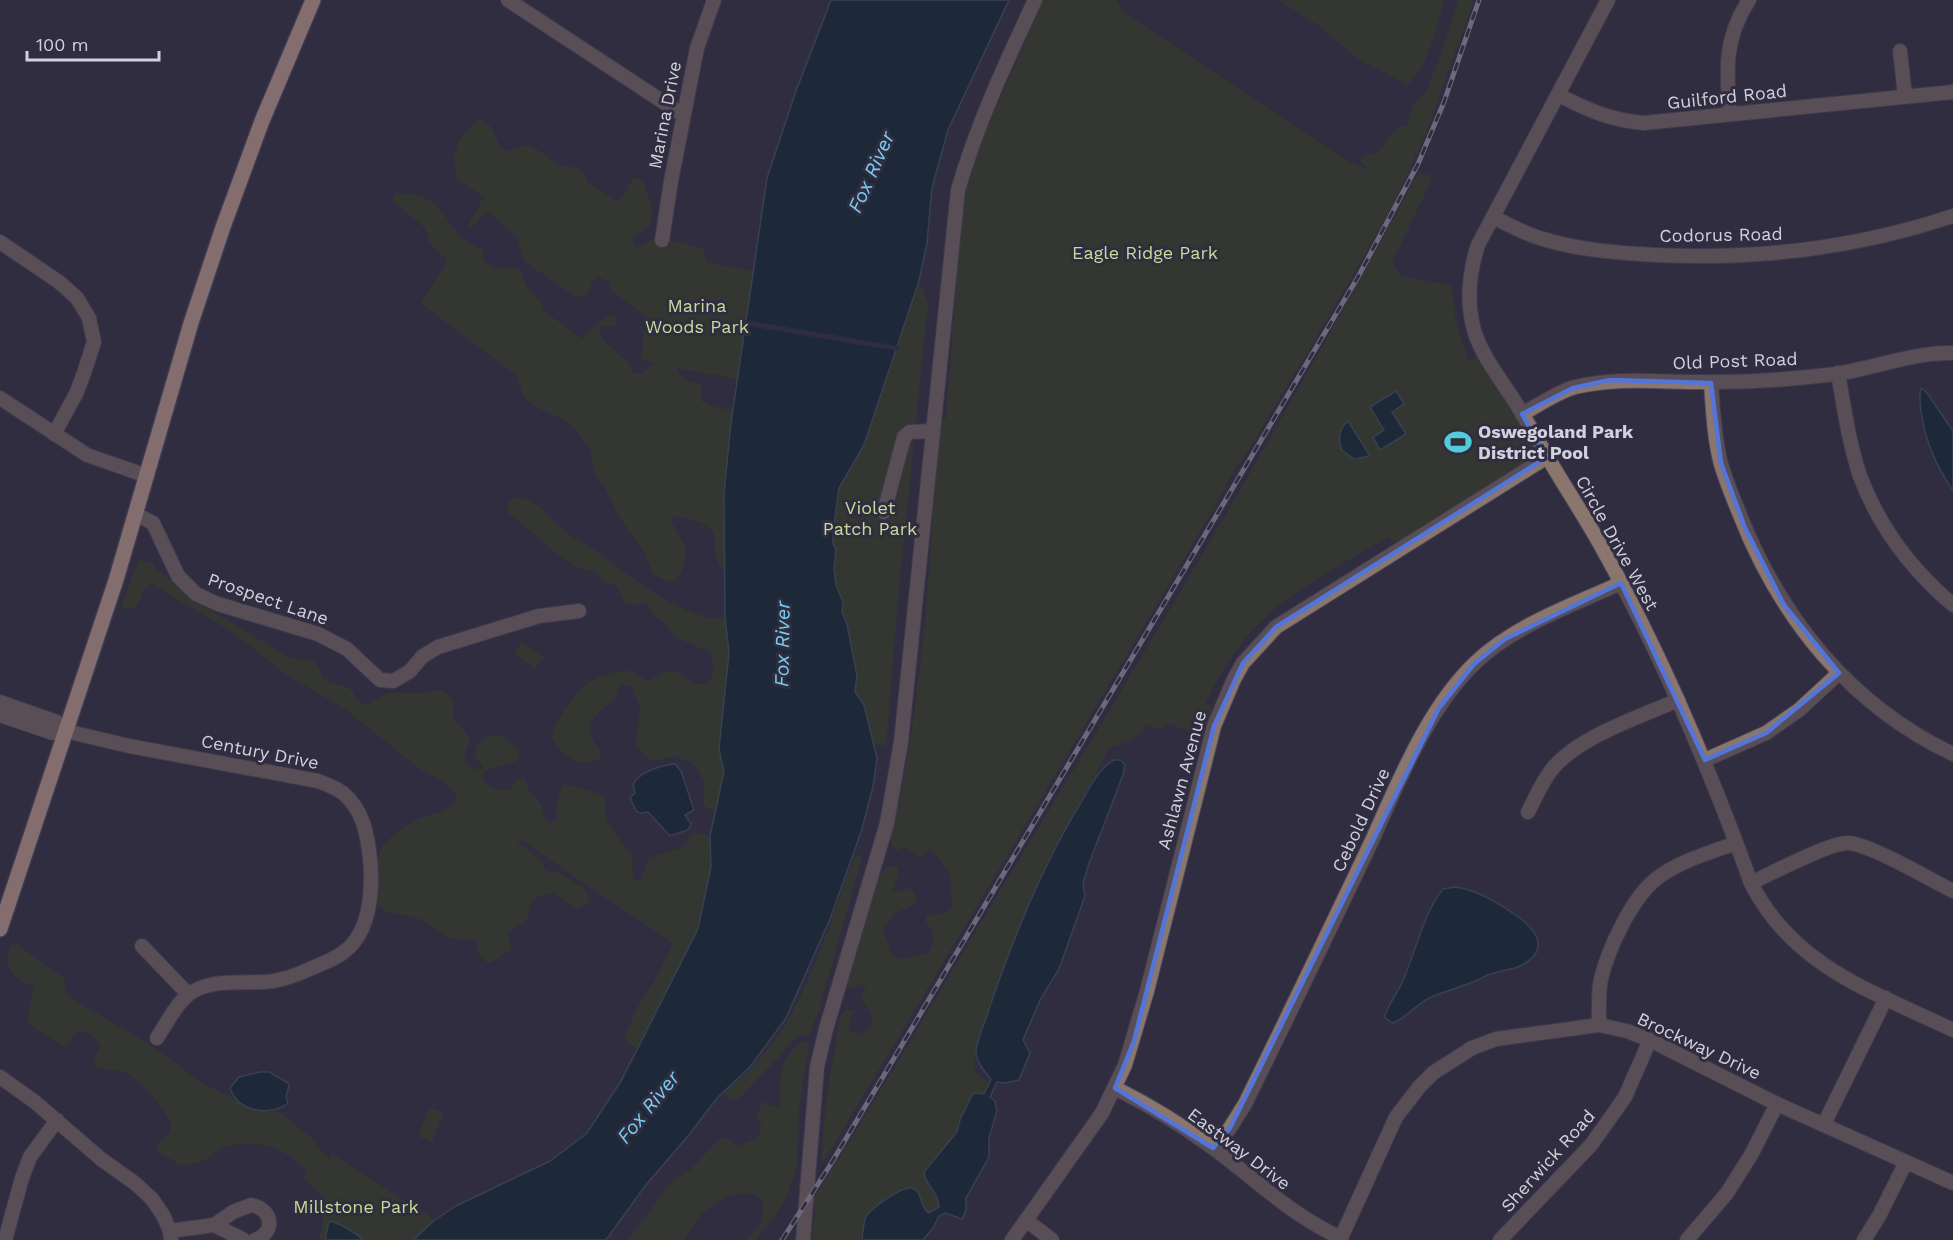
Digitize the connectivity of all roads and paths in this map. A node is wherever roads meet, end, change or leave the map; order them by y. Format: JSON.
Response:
{"nodes":[{"id":1,"x":313,"y":0,"type":"edge"},
{"id":2,"x":508,"y":0,"type":"edge"},
{"id":3,"x":714,"y":0,"type":"edge"},
{"id":4,"x":1035,"y":0,"type":"edge"},
{"id":5,"x":1608,"y":0,"type":"edge"},
{"id":6,"x":1749,"y":0,"type":"edge"},
{"id":7,"x":1900,"y":51,"type":"dead end"},
{"id":8,"x":1953,"y":92,"type":"edge"},
{"id":9,"x":1558,"y":95,"type":"junction"},
{"id":10,"x":1905,"y":96,"type":"junction"},
{"id":11,"x":1730,"y":114,"type":"junction"},
{"id":12,"x":683,"y":115,"type":"junction"},
{"id":13,"x":1953,"y":216,"type":"edge"},
{"id":14,"x":1493,"y":217,"type":"junction"},
{"id":15,"x":662,"y":240,"type":"dead end"},
{"id":16,"x":0,"y":242,"type":"edge"},
{"id":17,"x":1953,"y":353,"type":"edge"},
{"id":18,"x":1838,"y":374,"type":"junction"},
{"id":19,"x":1711,"y":382,"type":"junction"},
{"id":20,"x":0,"y":398,"type":"edge"},
{"id":21,"x":1522,"y":414,"type":"junction"},
{"id":22,"x":933,"y":431,"type":"junction"},
{"id":23,"x":54,"y":434,"type":"junction"},
{"id":24,"x":1547,"y":457,"type":"junction"},
{"id":25,"x":147,"y":476,"type":"junction"},
{"id":26,"x":884,"y":512,"type":"dead end"},
{"id":27,"x":136,"y":514,"type":"junction"},
{"id":28,"x":1621,"y":583,"type":"junction"},
{"id":29,"x":1953,"y":605,"type":"edge"},
{"id":30,"x":579,"y":612,"type":"dead end"},
{"id":31,"x":1839,"y":673,"type":"junction"},
{"id":32,"x":1678,"y":700,"type":"junction"},
{"id":33,"x":0,"y":702,"type":"edge"},
{"id":34,"x":0,"y":714,"type":"edge"},
{"id":35,"x":66,"y":731,"type":"junction"},
{"id":36,"x":1953,"y":754,"type":"edge"},
{"id":37,"x":1705,"y":760,"type":"junction"},
{"id":38,"x":1528,"y":812,"type":"dead end"},
{"id":39,"x":1736,"y":843,"type":"junction"},
{"id":40,"x":1751,"y":883,"type":"junction"},
{"id":41,"x":1953,"y":891,"type":"edge"},
{"id":42,"x":0,"y":928,"type":"edge"},
{"id":43,"x":142,"y":946,"type":"dead end"},
{"id":44,"x":188,"y":994,"type":"junction"},
{"id":45,"x":1886,"y":998,"type":"junction"},
{"id":46,"x":1599,"y":1025,"type":"junction"},
{"id":47,"x":1953,"y":1030,"type":"edge"},
{"id":48,"x":157,"y":1038,"type":"dead end"},
{"id":49,"x":1650,"y":1040,"type":"junction"},
{"id":50,"x":0,"y":1077,"type":"edge"},
{"id":51,"x":1115,"y":1088,"type":"junction"},
{"id":52,"x":0,"y":1090,"type":"edge"},
{"id":53,"x":17,"y":1090,"type":"junction"},
{"id":54,"x":1777,"y":1104,"type":"junction"},
{"id":55,"x":57,"y":1120,"type":"junction"},
{"id":56,"x":1824,"y":1124,"type":"junction"},
{"id":57,"x":1213,"y":1148,"type":"junction"},
{"id":58,"x":1906,"y":1162,"type":"junction"},
{"id":59,"x":1953,"y":1183,"type":"edge"},
{"id":60,"x":1026,"y":1220,"type":"junction"},
{"id":61,"x":214,"y":1226,"type":"junction"},
{"id":62,"x":170,"y":1235,"type":"edge"},
{"id":63,"x":1340,"y":1239,"type":"edge"},
{"id":64,"x":4,"y":1240,"type":"edge"},
{"id":65,"x":244,"y":1240,"type":"edge"},
{"id":66,"x":255,"y":1240,"type":"edge"},
{"id":67,"x":803,"y":1240,"type":"edge"},
{"id":68,"x":1012,"y":1240,"type":"edge"},
{"id":69,"x":1052,"y":1240,"type":"edge"},
{"id":70,"x":1500,"y":1240,"type":"edge"},
{"id":71,"x":1687,"y":1240,"type":"edge"},
{"id":72,"x":1864,"y":1240,"type":"edge"}],
"edges":[{"from":1,"to":25,"type":"main road"},
{"from":2,"to":12,"type":"street"},
{"from":3,"to":12,"type":"street","name":"Marina Drive"},
{"from":4,"to":22,"type":"street"},
{"from":5,"to":9,"type":"street","name":"Circle Drive West"},
{"from":6,"to":11,"type":"street"},
{"from":7,"to":10,"type":"street"},
{"from":8,"to":10,"type":"street","name":"Guilford Road"},
{"from":9,"to":11,"type":"street","name":"Guilford Road"},
{"from":9,"to":14,"type":"street","name":"Circle Drive West"},
{"from":10,"to":11,"type":"street","name":"Guilford Road"},
{"from":12,"to":15,"type":"street","name":"Marina Drive"},
{"from":13,"to":14,"type":"street","name":"Codorus Road"},
{"from":14,"to":21,"type":"street","name":"Circle Drive West"},
{"from":16,"to":23,"type":"street"},
{"from":17,"to":18,"type":"street","name":"Old Post Road"},
{"from":18,"to":19,"type":"street","name":"Old Post Road"},
{"from":18,"to":29,"type":"street"},
{"from":19,"to":21,"type":"street","name":"Old Post Road"},
{"from":19,"to":31,"type":"street"},
{"from":20,"to":23,"type":"street"},
{"from":21,"to":24,"type":"street","name":"Circle Drive West"},
{"from":22,"to":26,"type":"street"},
{"from":22,"to":67,"type":"street"},
{"from":23,"to":25,"type":"street"},
{"from":24,"to":28,"type":"street","name":"Circle Drive West"},
{"from":24,"to":51,"type":"street","name":"Ashlawn Avenue"},
{"from":25,"to":27,"type":"main road"},
{"from":27,"to":30,"type":"street","name":"Prospect Lane"},
{"from":27,"to":35,"type":"main road"},
{"from":28,"to":32,"type":"street","name":"Circle Drive West"},
{"from":28,"to":57,"type":"street","name":"Cebold Drive"},
{"from":31,"to":36,"type":"street"},
{"from":31,"to":37,"type":"street"},
{"from":32,"to":37,"type":"street","name":"Circle Drive West"},
{"from":32,"to":38,"type":"street"},
{"from":33,"to":35,"type":"street","name":"Century Drive"},
{"from":34,"to":35,"type":"street","name":"Century Drive"},
{"from":35,"to":42,"type":"main road"},
{"from":35,"to":44,"type":"street","name":"Century Drive"},
{"from":37,"to":39,"type":"street","name":"Circle Drive West"},
{"from":39,"to":40,"type":"street","name":"Circle Drive West"},
{"from":39,"to":46,"type":"street"},
{"from":40,"to":41,"type":"street"},
{"from":40,"to":45,"type":"street","name":"Circle Drive West"},
{"from":43,"to":44,"type":"street"},
{"from":44,"to":48,"type":"street"},
{"from":45,"to":47,"type":"street","name":"Circle Drive West"},
{"from":45,"to":56,"type":"street"},
{"from":46,"to":49,"type":"street","name":"Brockway Drive"},
{"from":46,"to":63,"type":"street","name":"Brockway Drive"},
{"from":49,"to":54,"type":"street","name":"Brockway Drive"},
{"from":49,"to":70,"type":"street","name":"Sherwick Road"},
{"from":50,"to":53,"type":"street"},
{"from":51,"to":57,"type":"street","name":"Eastway Drive"},
{"from":51,"to":60,"type":"street","name":"Ashlawn Avenue"},
{"from":52,"to":53,"type":"street"},
{"from":53,"to":55,"type":"street"},
{"from":54,"to":56,"type":"street","name":"Brockway Drive"},
{"from":54,"to":71,"type":"street"},
{"from":55,"to":62,"type":"street"},
{"from":55,"to":64,"type":"street"},
{"from":56,"to":58,"type":"street","name":"Brockway Drive"},
{"from":57,"to":63,"type":"street","name":"Eastway Drive"},
{"from":58,"to":59,"type":"street","name":"Brockway Drive"},
{"from":58,"to":72,"type":"street"},
{"from":60,"to":68,"type":"street","name":"Ashlawn Avenue"},
{"from":60,"to":69,"type":"street"},
{"from":61,"to":62,"type":"street"},
{"from":61,"to":65,"type":"street"},
{"from":61,"to":66,"type":"street"}]}
